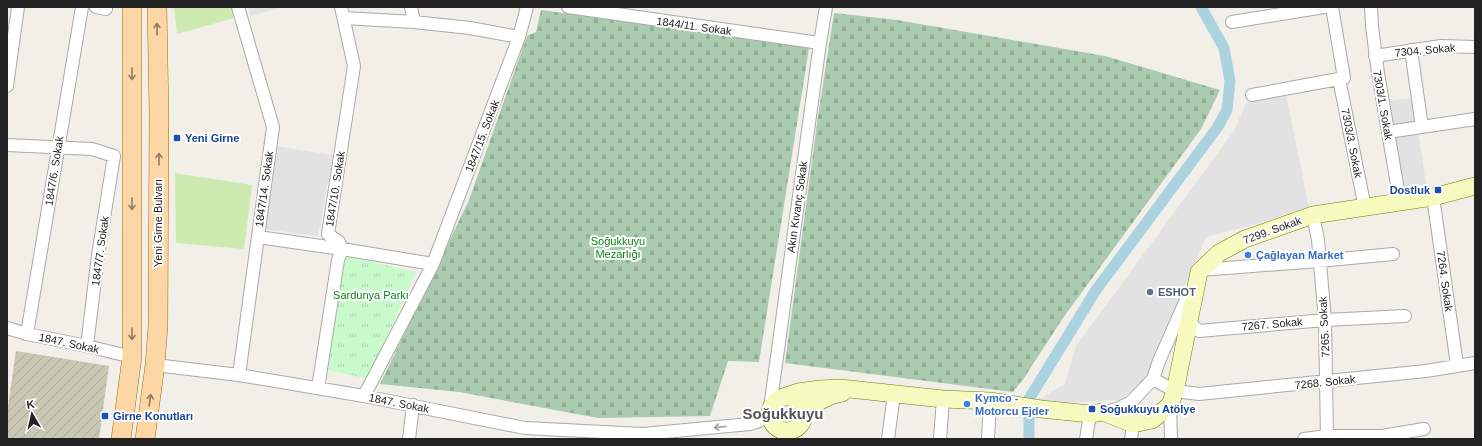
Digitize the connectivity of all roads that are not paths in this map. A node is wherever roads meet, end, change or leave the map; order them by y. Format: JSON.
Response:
{"nodes":[{"id":1,"x":18,"y":7,"type":"edge"},
{"id":2,"x":82,"y":7,"type":"edge"},
{"id":3,"x":132,"y":7,"type":"edge"},
{"id":4,"x":157,"y":7,"type":"edge"},
{"id":5,"x":238,"y":7,"type":"edge"},
{"id":6,"x":411,"y":7,"type":"edge"},
{"id":7,"x":527,"y":7,"type":"edge"},
{"id":8,"x":568,"y":7,"type":"edge"},
{"id":9,"x":826,"y":7,"type":"edge"},
{"id":10,"x":1324,"y":7,"type":"edge"},
{"id":11,"x":1332,"y":7,"type":"edge"},
{"id":12,"x":1372,"y":7,"type":"edge"},
{"id":13,"x":342,"y":12,"type":"edge"},
{"id":14,"x":638,"y":12,"type":"edge"},
{"id":15,"x":414,"y":22,"type":"junction"},
{"id":16,"x":1232,"y":22,"type":"dead end"},
{"id":17,"x":519,"y":37,"type":"junction"},
{"id":18,"x":820,"y":43,"type":"junction"},
{"id":19,"x":1475,"y":47,"type":"edge"},
{"id":20,"x":1412,"y":50,"type":"junction"},
{"id":21,"x":1375,"y":56,"type":"junction"},
{"id":22,"x":1339,"y":79,"type":"junction"},
{"id":23,"x":7,"y":86,"type":"edge"},
{"id":24,"x":1252,"y":95,"type":"dead end"},
{"id":25,"x":1475,"y":119,"type":"edge"},
{"id":26,"x":1422,"y":127,"type":"junction"},
{"id":27,"x":1388,"y":132,"type":"junction"},
{"id":28,"x":7,"y":145,"type":"edge"},
{"id":29,"x":58,"y":148,"type":"junction"},
{"id":30,"x":1475,"y":186,"type":"edge"},
{"id":31,"x":1433,"y":197,"type":"junction"},
{"id":32,"x":1400,"y":202,"type":"junction"},
{"id":33,"x":1365,"y":208,"type":"junction"},
{"id":34,"x":1313,"y":216,"type":"junction"},
{"id":35,"x":258,"y":237,"type":"junction"},
{"id":36,"x":342,"y":249,"type":"junction"},
{"id":37,"x":1393,"y":254,"type":"dead end"},
{"id":38,"x":1319,"y":261,"type":"junction"},
{"id":39,"x":433,"y":264,"type":"junction"},
{"id":40,"x":1200,"y":271,"type":"junction"},
{"id":41,"x":1405,"y":316,"type":"dead end"},
{"id":42,"x":1325,"y":320,"type":"junction"},
{"id":43,"x":1190,"y":323,"type":"junction"},
{"id":44,"x":7,"y":328,"type":"edge"},
{"id":45,"x":27,"y":334,"type":"junction"},
{"id":46,"x":87,"y":346,"type":"junction"},
{"id":47,"x":132,"y":357,"type":"junction"},
{"id":48,"x":1475,"y":363,"type":"edge"},
{"id":49,"x":155,"y":365,"type":"junction"},
{"id":50,"x":1457,"y":366,"type":"junction"},
{"id":51,"x":239,"y":374,"type":"junction"},
{"id":52,"x":1153,"y":379,"type":"junction"},
{"id":53,"x":1327,"y":382,"type":"junction"},
{"id":54,"x":318,"y":388,"type":"junction"},
{"id":55,"x":869,"y":392,"type":"junction"},
{"id":56,"x":894,"y":394,"type":"junction"},
{"id":57,"x":364,"y":396,"type":"junction"},
{"id":58,"x":1173,"y":398,"type":"junction"},
{"id":59,"x":943,"y":399,"type":"junction"},
{"id":60,"x":997,"y":402,"type":"junction"},
{"id":61,"x":413,"y":405,"type":"junction"},
{"id":62,"x":773,"y":409,"type":"junction"},
{"id":63,"x":1096,"y":413,"type":"junction"},
{"id":64,"x":802,"y":418,"type":"junction"},
{"id":65,"x":1424,"y":429,"type":"dead end"},
{"id":66,"x":1132,"y":432,"type":"edge"},
{"id":67,"x":643,"y":434,"type":"junction"},
{"id":68,"x":1327,"y":438,"type":"edge"},
{"id":69,"x":121,"y":439,"type":"edge"},
{"id":70,"x":145,"y":439,"type":"edge"},
{"id":71,"x":408,"y":439,"type":"edge"},
{"id":72,"x":668,"y":439,"type":"edge"},
{"id":73,"x":767,"y":439,"type":"edge"},
{"id":74,"x":793,"y":439,"type":"edge"},
{"id":75,"x":888,"y":439,"type":"edge"},
{"id":76,"x":940,"y":439,"type":"edge"},
{"id":77,"x":988,"y":439,"type":"edge"},
{"id":78,"x":1086,"y":439,"type":"edge"},
{"id":79,"x":1171,"y":439,"type":"edge"},
{"id":80,"x":1304,"y":439,"type":"edge"}],
"edges":[{"from":1,"to":23,"type":"street"},
{"from":2,"to":29,"type":"street","name":"1847/6. Sokak"},
{"from":3,"to":47,"type":"main road","one_way":true},
{"from":49,"to":4,"type":"main road","name":"Yeni Girne Bulvarı","one_way":true},
{"from":5,"to":35,"type":"street","name":"1847/14. Sokak"},
{"from":6,"to":15,"type":"street"},
{"from":7,"to":17,"type":"street","name":"1847/15. Sokak"},
{"from":8,"to":14,"type":"street","name":"1844/11. Sokak"},
{"from":9,"to":18,"type":"street","name":"Akın Kıvanç Sokak"},
{"from":10,"to":16,"type":"street"},
{"from":11,"to":22,"type":"street","name":"7303/3. Sokak"},
{"from":12,"to":21,"type":"street","name":"7303/1. Sokak"},
{"from":13,"to":15,"type":"street"},
{"from":13,"to":36,"type":"street","name":"1847/10. Sokak"},
{"from":14,"to":18,"type":"street","name":"1844/11. Sokak"},
{"from":15,"to":17,"type":"street"},
{"from":17,"to":39,"type":"street","name":"1847/15. Sokak"},
{"from":18,"to":62,"type":"street","name":"Akın Kıvanç Sokak"},
{"from":19,"to":20,"type":"street","name":"7304. Sokak"},
{"from":20,"to":21,"type":"street","name":"7304. Sokak"},
{"from":20,"to":26,"type":"street"},
{"from":21,"to":27,"type":"street","name":"7303/1. Sokak"},
{"from":22,"to":24,"type":"street"},
{"from":22,"to":33,"type":"street","name":"7303/3. Sokak"},
{"from":25,"to":26,"type":"street"},
{"from":26,"to":27,"type":"street"},
{"from":27,"to":32,"type":"street","name":"7303/1. Sokak"},
{"from":28,"to":29,"type":"street"},
{"from":29,"to":45,"type":"street","name":"1847/6. Sokak"},
{"from":29,"to":46,"type":"street","name":"1847/7. Sokak"},
{"from":30,"to":31,"type":"street","name":"7299. Sokak"},
{"from":31,"to":32,"type":"street","name":"7299. Sokak"},
{"from":31,"to":50,"type":"street","name":"7264. Sokak"},
{"from":32,"to":33,"type":"street","name":"7299. Sokak"},
{"from":33,"to":34,"type":"street","name":"7299. Sokak"},
{"from":34,"to":38,"type":"street","name":"7265. Sokak"},
{"from":34,"to":40,"type":"street","name":"7299. Sokak"},
{"from":35,"to":36,"type":"street"},
{"from":35,"to":51,"type":"street","name":"1847/14. Sokak"},
{"from":36,"to":39,"type":"street"},
{"from":36,"to":54,"type":"street"},
{"from":37,"to":38,"type":"street"},
{"from":38,"to":40,"type":"street"},
{"from":38,"to":42,"type":"street","name":"7265. Sokak"},
{"from":39,"to":57,"type":"street","name":"1847/15. Sokak"},
{"from":40,"to":43,"type":"street"},
{"from":40,"to":52,"type":"street"},
{"from":41,"to":42,"type":"street","name":"7267. Sokak"},
{"from":42,"to":43,"type":"street","name":"7267. Sokak"},
{"from":42,"to":53,"type":"street","name":"7265. Sokak"},
{"from":43,"to":58,"type":"street"},
{"from":44,"to":45,"type":"street","name":"1847. Sokak"},
{"from":45,"to":46,"type":"street","name":"1847. Sokak"},
{"from":46,"to":47,"type":"street","name":"1847. Sokak"},
{"from":47,"to":69,"type":"main road"},
{"from":48,"to":50,"type":"street","name":"7268. Sokak"},
{"from":49,"to":51,"type":"street","name":"1847. Sokak"},
{"from":70,"to":49,"type":"main road","name":"Yeni Girne Bulvarı","one_way":true},
{"from":50,"to":53,"type":"street","name":"7268. Sokak"},
{"from":51,"to":54,"type":"street","name":"1847. Sokak"},
{"from":52,"to":58,"type":"street"},
{"from":52,"to":63,"type":"street"},
{"from":53,"to":58,"type":"street","name":"7268. Sokak"},
{"from":53,"to":68,"type":"street","name":"7265. Sokak"},
{"from":54,"to":57,"type":"street","name":"1847. Sokak"},
{"from":55,"to":56,"type":"street"},
{"from":55,"to":62,"type":"street"},
{"from":55,"to":64,"type":"street"},
{"from":56,"to":59,"type":"street"},
{"from":56,"to":75,"type":"street"},
{"from":57,"to":61,"type":"street","name":"1847. Sokak"},
{"from":58,"to":66,"type":"street"},
{"from":58,"to":79,"type":"street"},
{"from":59,"to":60,"type":"street"},
{"from":59,"to":76,"type":"street"},
{"from":60,"to":63,"type":"street"},
{"from":60,"to":77,"type":"street"},
{"from":61,"to":67,"type":"street","name":"1847. Sokak"},
{"from":61,"to":71,"type":"street"},
{"from":62,"to":64,"type":"street"},
{"from":62,"to":64,"type":"street"},
{"from":62,"to":67,"type":"street","name":"1847. Sokak","one_way":true},
{"from":62,"to":73,"type":"street"},
{"from":63,"to":66,"type":"street"},
{"from":63,"to":78,"type":"street"},
{"from":64,"to":74,"type":"street"},
{"from":65,"to":68,"type":"street"},
{"from":67,"to":72,"type":"street","name":"1847. Sokak"},
{"from":68,"to":80,"type":"street"}]}
